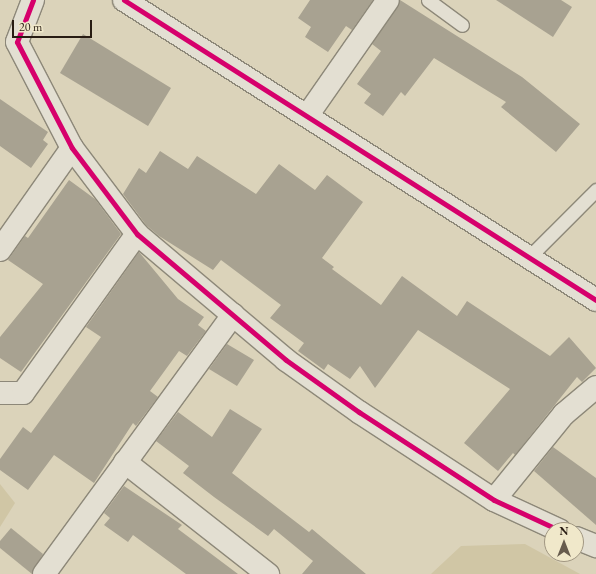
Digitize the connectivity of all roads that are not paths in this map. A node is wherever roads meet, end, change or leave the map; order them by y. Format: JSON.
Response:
{"nodes":[{"id":1,"x":33,"y":0,"type":"edge"},
{"id":2,"x":124,"y":0,"type":"edge"},
{"id":3,"x":388,"y":0,"type":"edge"},
{"id":4,"x":428,"y":0,"type":"edge"},
{"id":5,"x":462,"y":25,"type":"dead end"},
{"id":6,"x":307,"y":116,"type":"junction"},
{"id":7,"x":72,"y":148,"type":"junction"},
{"id":8,"x":596,"y":190,"type":"edge"},
{"id":9,"x":137,"y":234,"type":"junction"},
{"id":10,"x":0,"y":250,"type":"edge"},
{"id":11,"x":529,"y":257,"type":"junction"},
{"id":12,"x":596,"y":300,"type":"edge"},
{"id":13,"x":233,"y":315,"type":"junction"},
{"id":14,"x":596,"y":387,"type":"edge"},
{"id":15,"x":0,"y":393,"type":"edge"},
{"id":16,"x":125,"y":462,"type":"junction"},
{"id":17,"x":494,"y":500,"type":"junction"},
{"id":18,"x":544,"y":523,"type":"edge"},
{"id":19,"x":584,"y":541,"type":"edge"},
{"id":20,"x":596,"y":546,"type":"edge"},
{"id":21,"x":44,"y":574,"type":"edge"},
{"id":22,"x":268,"y":574,"type":"edge"}],
"edges":[{"from":1,"to":7,"type":"street"},
{"from":2,"to":6,"type":"street"},
{"from":3,"to":6,"type":"street"},
{"from":4,"to":5,"type":"lane"},
{"from":6,"to":11,"type":"street"},
{"from":7,"to":9,"type":"street"},
{"from":7,"to":10,"type":"street"},
{"from":8,"to":11,"type":"lane"},
{"from":9,"to":13,"type":"street"},
{"from":9,"to":15,"type":"street"},
{"from":11,"to":12,"type":"street"},
{"from":13,"to":16,"type":"street"},
{"from":13,"to":17,"type":"street"},
{"from":14,"to":17,"type":"street"},
{"from":16,"to":21,"type":"street"},
{"from":16,"to":22,"type":"street"},
{"from":17,"to":18,"type":"street"},
{"from":19,"to":20,"type":"street"}]}
